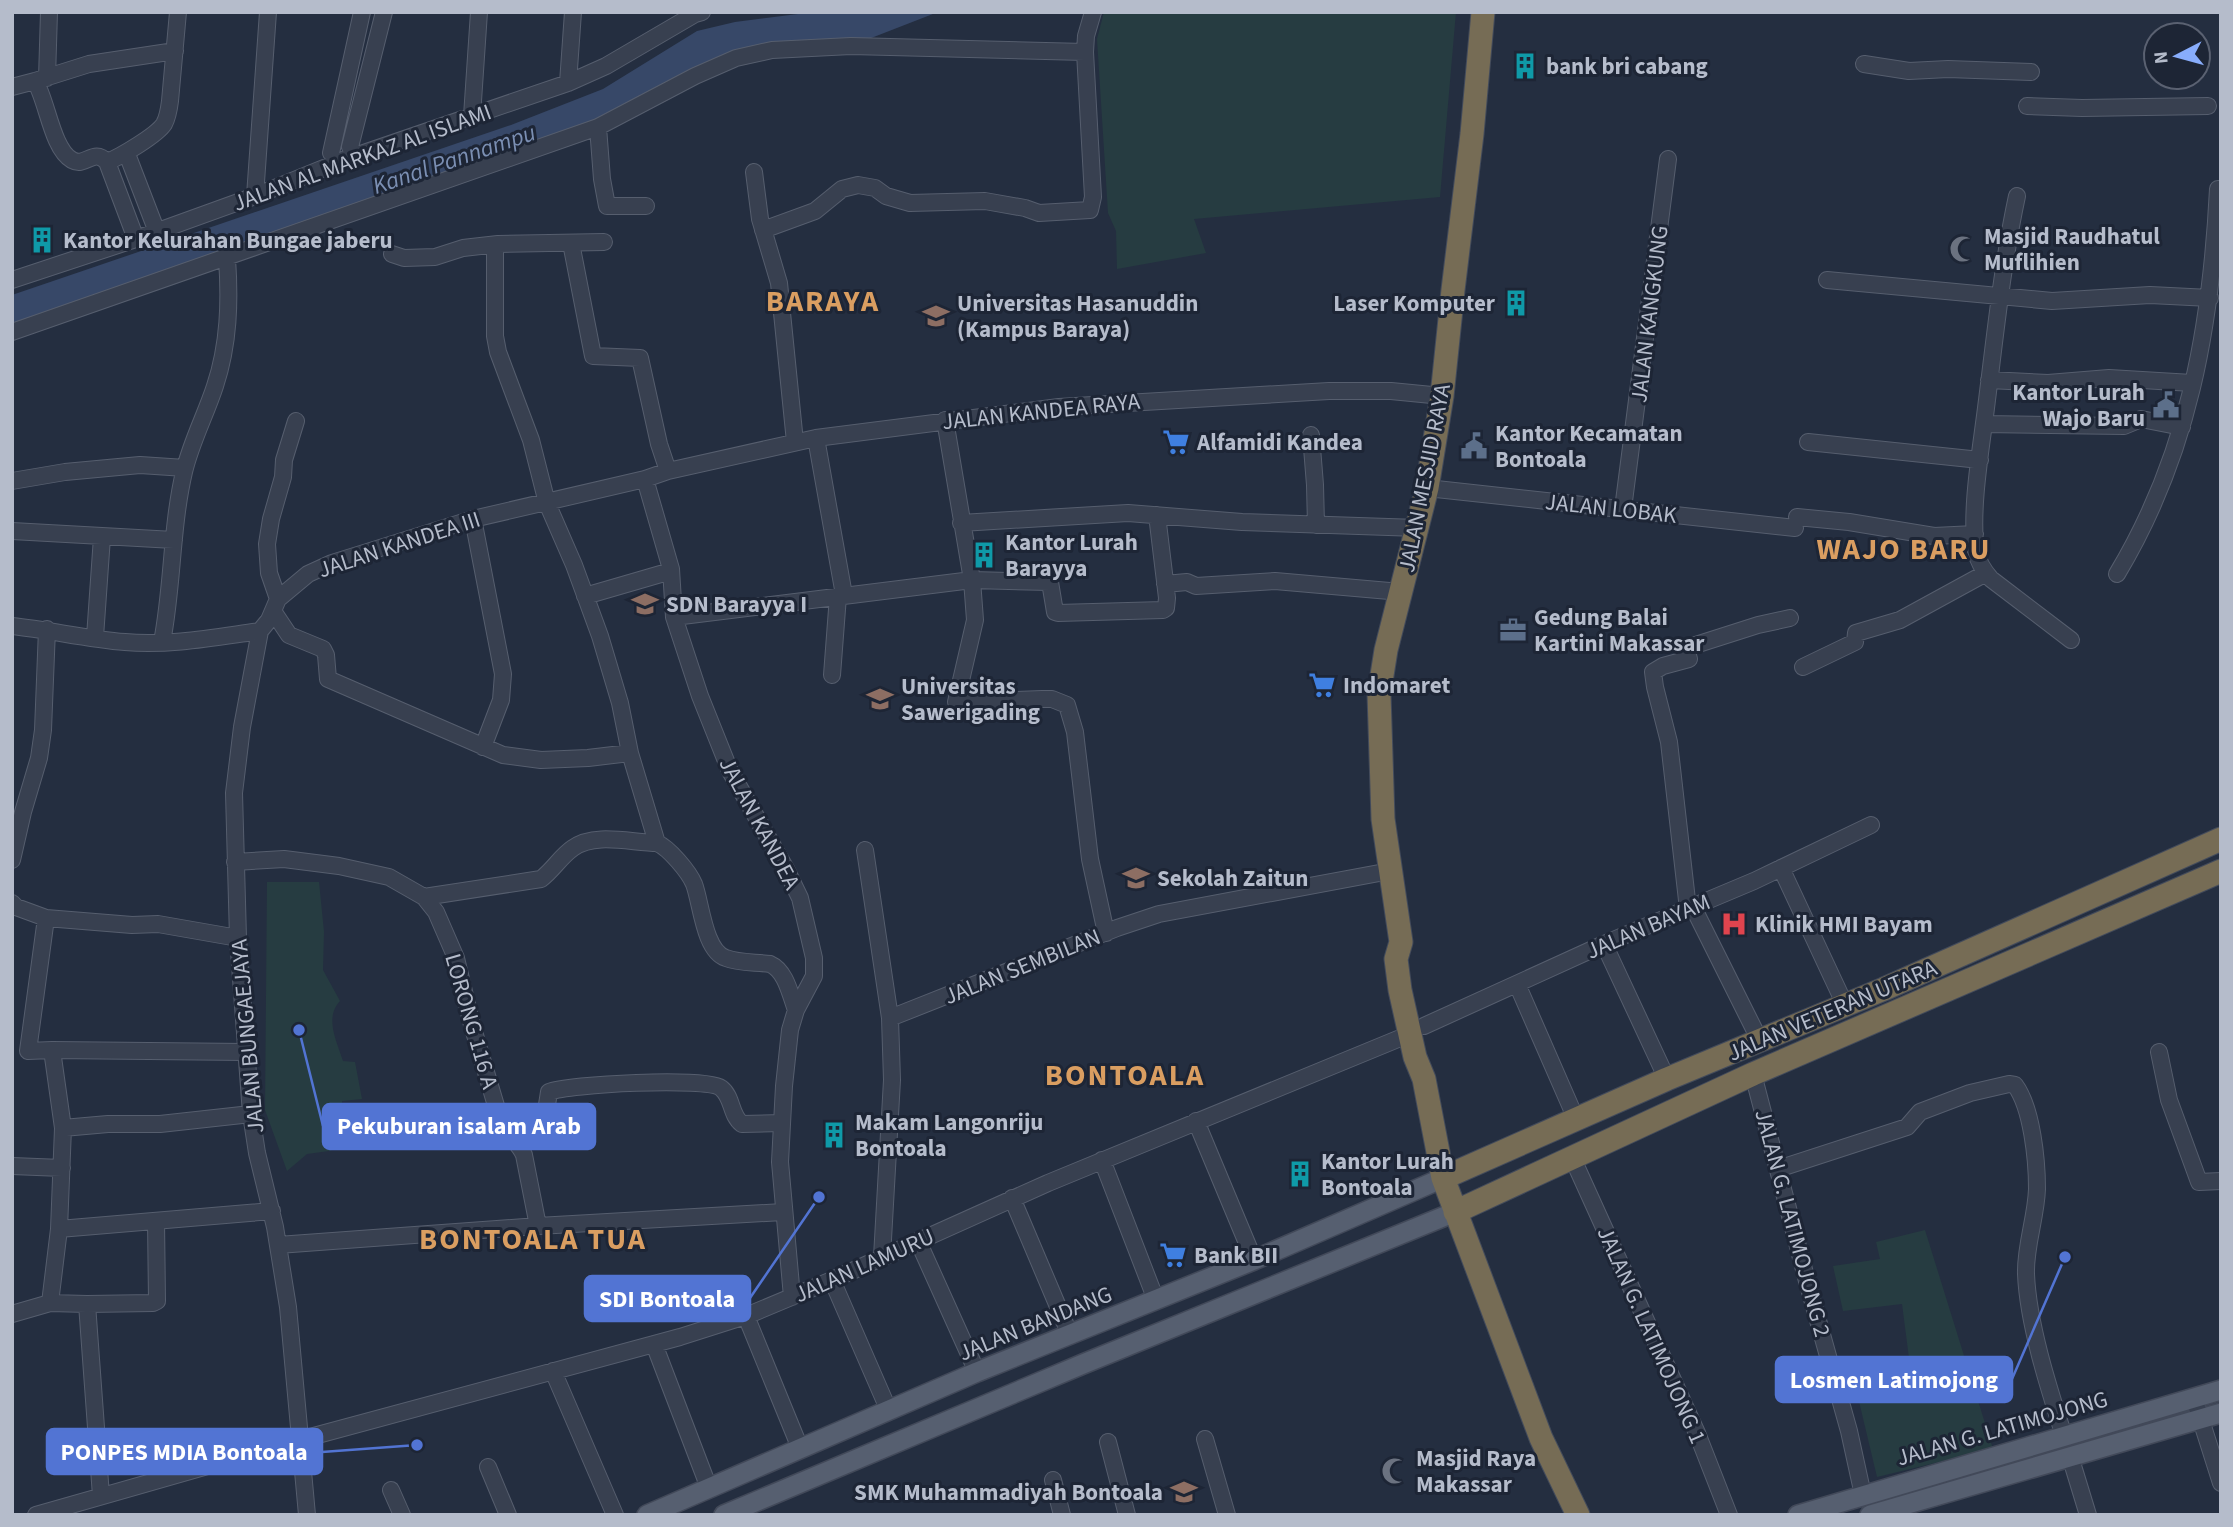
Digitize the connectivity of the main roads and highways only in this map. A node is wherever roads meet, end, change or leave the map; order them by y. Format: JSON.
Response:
{"nodes":[{"id":1,"x":1483,"y":12,"type":"edge"},
{"id":2,"x":2221,"y":839,"type":"edge"},
{"id":3,"x":2221,"y":871,"type":"edge"},
{"id":4,"x":2144,"y":873,"type":"junction"},
{"id":5,"x":2157,"y":898,"type":"junction"},
{"id":6,"x":1884,"y":989,"type":"junction"},
{"id":7,"x":1893,"y":1014,"type":"junction"},
{"id":8,"x":1443,"y":1178,"type":"junction"},
{"id":9,"x":1455,"y":1212,"type":"junction"},
{"id":10,"x":947,"y":1385,"type":"junction"},
{"id":11,"x":2221,"y":1390,"type":"edge"},
{"id":12,"x":2221,"y":1413,"type":"edge"},
{"id":13,"x":961,"y":1415,"type":"junction"},
{"id":14,"x":2064,"y":1436,"type":"junction"},
{"id":15,"x":2070,"y":1456,"type":"junction"},
{"id":16,"x":1919,"y":1507,"type":"edge"},
{"id":17,"x":647,"y":1515,"type":"edge"},
{"id":18,"x":724,"y":1515,"type":"edge"},
{"id":19,"x":1578,"y":1515,"type":"edge"},
{"id":20,"x":1798,"y":1515,"type":"edge"},
{"id":21,"x":1870,"y":1515,"type":"edge"}],
"edges":[{"from":1,"to":8,"type":"highway","name":"JALAN MESJID RAYA"},
{"from":2,"to":4,"type":"highway","name":"JALAN VETERAN UTARA"},
{"from":3,"to":5,"type":"highway","name":"JALAN VETERAN UTARA"},
{"from":4,"to":5,"type":"highway"},
{"from":4,"to":6,"type":"highway","name":"JALAN VETERAN UTARA"},
{"from":5,"to":7,"type":"highway","name":"JALAN VETERAN UTARA"},
{"from":6,"to":7,"type":"highway"},
{"from":6,"to":8,"type":"highway","name":"JALAN VETERAN UTARA"},
{"from":7,"to":9,"type":"highway","name":"JALAN VETERAN UTARA"},
{"from":8,"to":9,"type":"highway","name":"JALAN MESJID RAYA"},
{"from":8,"to":10,"type":"main road","name":"JALAN BANDANG"},
{"from":9,"to":13,"type":"main road"},
{"from":9,"to":19,"type":"highway","name":"JALAN MESJID RAYA"},
{"from":10,"to":13,"type":"main road"},
{"from":10,"to":17,"type":"main road","name":"JALAN BANDANG"},
{"from":11,"to":14,"type":"main road","name":"JALAN G. LATIMOJONG"},
{"from":12,"to":15,"type":"main road","name":"JALAN G. LATIMOJONG"},
{"from":13,"to":18,"type":"main road"},
{"from":14,"to":15,"type":"main road"},
{"from":14,"to":20,"type":"main road","name":"JALAN G. LATIMOJONG"},
{"from":15,"to":16,"type":"main road","name":"JALAN G. LATIMOJONG"},
{"from":16,"to":21,"type":"main road","name":"JALAN G. LATIMOJONG"}]}
